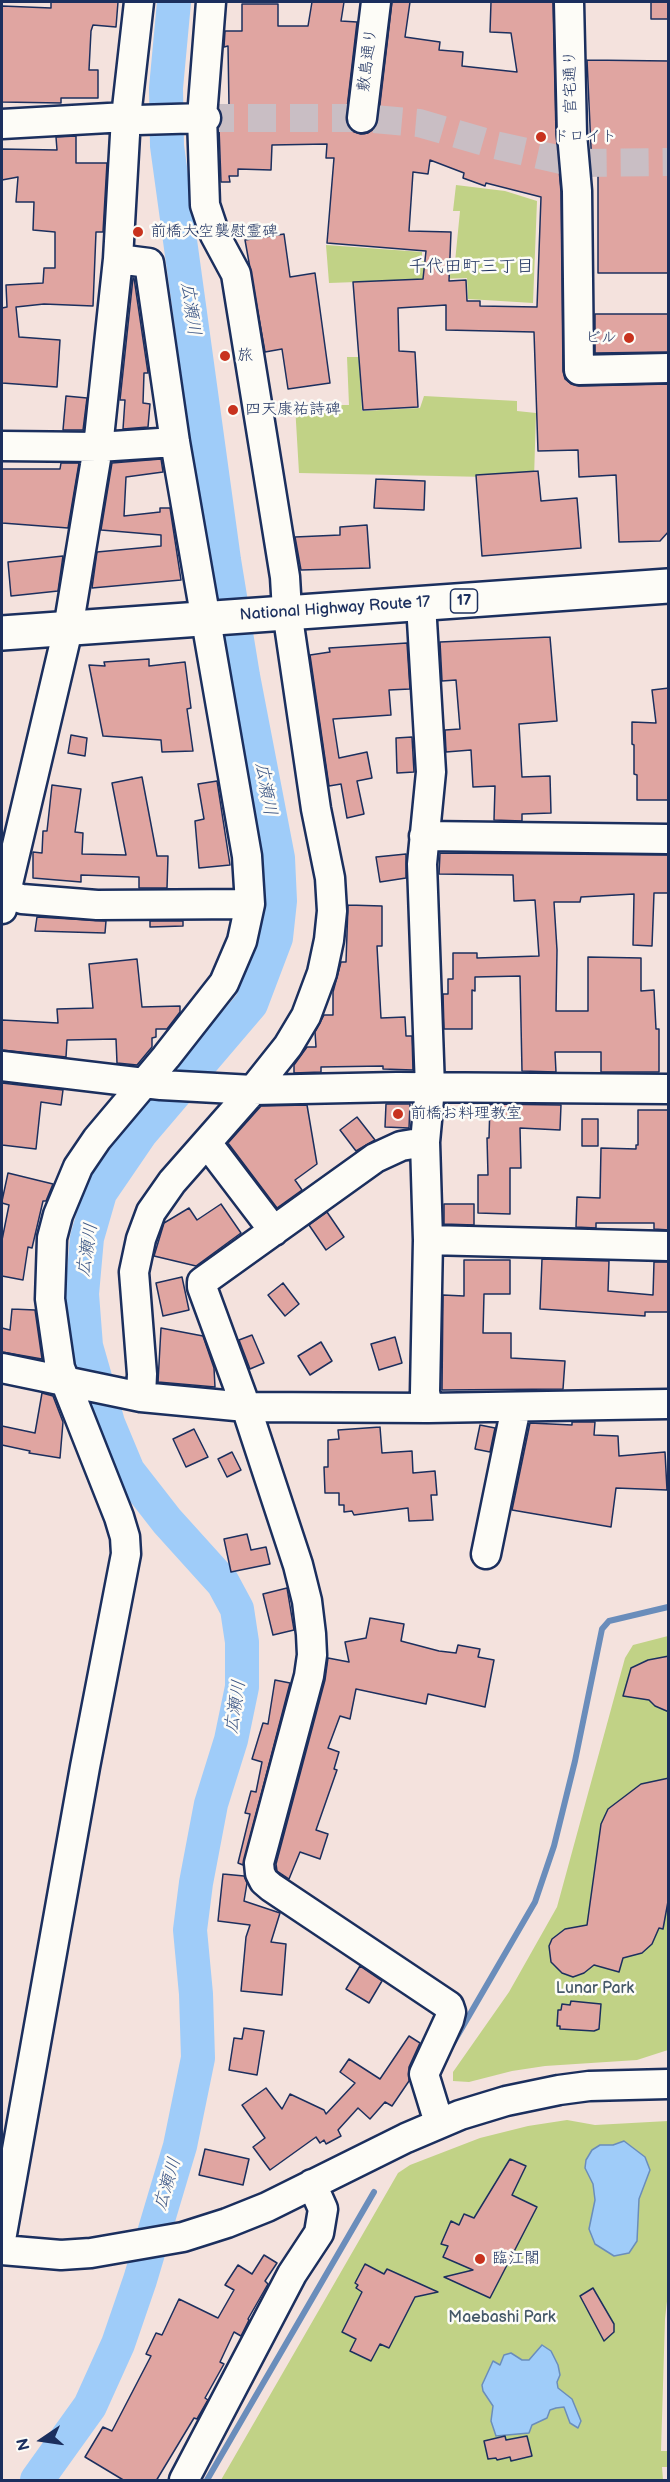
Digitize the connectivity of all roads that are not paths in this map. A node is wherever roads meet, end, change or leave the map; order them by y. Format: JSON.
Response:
{"nodes":[{"id":1,"x":139,"y":2,"type":"edge"},
{"id":2,"x":211,"y":2,"type":"edge"},
{"id":3,"x":376,"y":2,"type":"edge"},
{"id":4,"x":569,"y":2,"type":"edge"},
{"id":5,"x":198,"y":118,"type":"junction"},
{"id":6,"x":362,"y":118,"type":"dead end"},
{"id":7,"x":132,"y":119,"type":"junction"},
{"id":8,"x":2,"y":124,"type":"edge"},
{"id":9,"x":118,"y":258,"type":"junction"},
{"id":10,"x":669,"y":368,"type":"edge"},
{"id":11,"x":175,"y":441,"type":"junction"},
{"id":12,"x":2,"y":446,"type":"edge"},
{"id":13,"x":98,"y":447,"type":"junction"},
{"id":14,"x":669,"y":586,"type":"edge"},
{"id":15,"x":421,"y":604,"type":"junction"},
{"id":16,"x":273,"y":613,"type":"junction"},
{"id":17,"x":211,"y":618,"type":"junction"},
{"id":18,"x":68,"y":629,"type":"junction"},
{"id":19,"x":2,"y":633,"type":"edge"},
{"id":20,"x":424,"y":837,"type":"junction"},
{"id":21,"x":669,"y":839,"type":"edge"},
{"id":22,"x":4,"y":902,"type":"edge"},
{"id":23,"x":250,"y":904,"type":"junction"},
{"id":24,"x":2,"y":1066,"type":"edge"},
{"id":25,"x":152,"y":1084,"type":"junction"},
{"id":26,"x":430,"y":1088,"type":"junction"},
{"id":27,"x":669,"y":1089,"type":"edge"},
{"id":28,"x":254,"y":1090,"type":"junction"},
{"id":29,"x":425,"y":1142,"type":"junction"},
{"id":30,"x":207,"y":1143,"type":"junction"},
{"id":31,"x":274,"y":1231,"type":"junction"},
{"id":32,"x":428,"y":1240,"type":"junction"},
{"id":33,"x":669,"y":1246,"type":"edge"},
{"id":34,"x":2,"y":1368,"type":"edge"},
{"id":35,"x":70,"y":1381,"type":"junction"},
{"id":36,"x":128,"y":1395,"type":"junction"},
{"id":37,"x":669,"y":1404,"type":"edge"},
{"id":38,"x":246,"y":1407,"type":"junction"},
{"id":39,"x":516,"y":1407,"type":"junction"},
{"id":40,"x":428,"y":1408,"type":"junction"},
{"id":41,"x":486,"y":1554,"type":"dead end"},
{"id":42,"x":669,"y":2084,"type":"edge"},
{"id":43,"x":439,"y":2123,"type":"junction"},
{"id":44,"x":10,"y":2143,"type":"edge"},
{"id":45,"x":312,"y":2184,"type":"junction"},
{"id":46,"x":2,"y":2235,"type":"edge"},
{"id":47,"x":2,"y":2250,"type":"edge"},
{"id":48,"x":184,"y":2481,"type":"edge"}],
"edges":[{"from":1,"to":7,"type":"street"},
{"from":2,"to":5,"type":"street"},
{"from":3,"to":6,"type":"street","name":"敷島通り"},
{"from":4,"to":10,"type":"street","name":"官宅通り"},
{"from":5,"to":7,"type":"street"},
{"from":5,"to":16,"type":"street"},
{"from":7,"to":8,"type":"street"},
{"from":7,"to":9,"type":"street"},
{"from":9,"to":11,"type":"street"},
{"from":9,"to":13,"type":"street"},
{"from":11,"to":13,"type":"street"},
{"from":11,"to":17,"type":"street"},
{"from":12,"to":13,"type":"street"},
{"from":13,"to":18,"type":"street"},
{"from":14,"to":15,"type":"highway","name":"National Highway Route 17","number":"17"},
{"from":15,"to":16,"type":"highway","name":"National Highway Route 17","number":"17"},
{"from":15,"to":20,"type":"street"},
{"from":16,"to":17,"type":"highway","name":"National Highway Route 17","number":"17"},
{"from":16,"to":28,"type":"street"},
{"from":17,"to":18,"type":"highway","name":"National Highway Route 17","number":"17"},
{"from":17,"to":23,"type":"street"},
{"from":18,"to":19,"type":"highway","name":"National Highway Route 17","number":"17"},
{"from":18,"to":22,"type":"street"},
{"from":20,"to":21,"type":"street"},
{"from":20,"to":26,"type":"street"},
{"from":22,"to":23,"type":"street"},
{"from":23,"to":25,"type":"street"},
{"from":24,"to":25,"type":"street"},
{"from":25,"to":28,"type":"street"},
{"from":25,"to":35,"type":"street"},
{"from":26,"to":27,"type":"street"},
{"from":26,"to":28,"type":"street"},
{"from":26,"to":29,"type":"street"},
{"from":28,"to":30,"type":"street"},
{"from":29,"to":31,"type":"street"},
{"from":29,"to":32,"type":"street"},
{"from":30,"to":31,"type":"street"},
{"from":30,"to":36,"type":"street"},
{"from":31,"to":38,"type":"street"},
{"from":32,"to":33,"type":"street"},
{"from":32,"to":40,"type":"street"},
{"from":34,"to":35,"type":"street"},
{"from":35,"to":36,"type":"street"},
{"from":35,"to":44,"type":"street"},
{"from":36,"to":38,"type":"street"},
{"from":37,"to":39,"type":"street"},
{"from":38,"to":40,"type":"street"},
{"from":38,"to":43,"type":"street"},
{"from":39,"to":40,"type":"street"},
{"from":39,"to":41,"type":"street"},
{"from":42,"to":43,"type":"street"},
{"from":43,"to":45,"type":"street"},
{"from":44,"to":46,"type":"street"},
{"from":45,"to":47,"type":"street"},
{"from":45,"to":48,"type":"street"}]}
